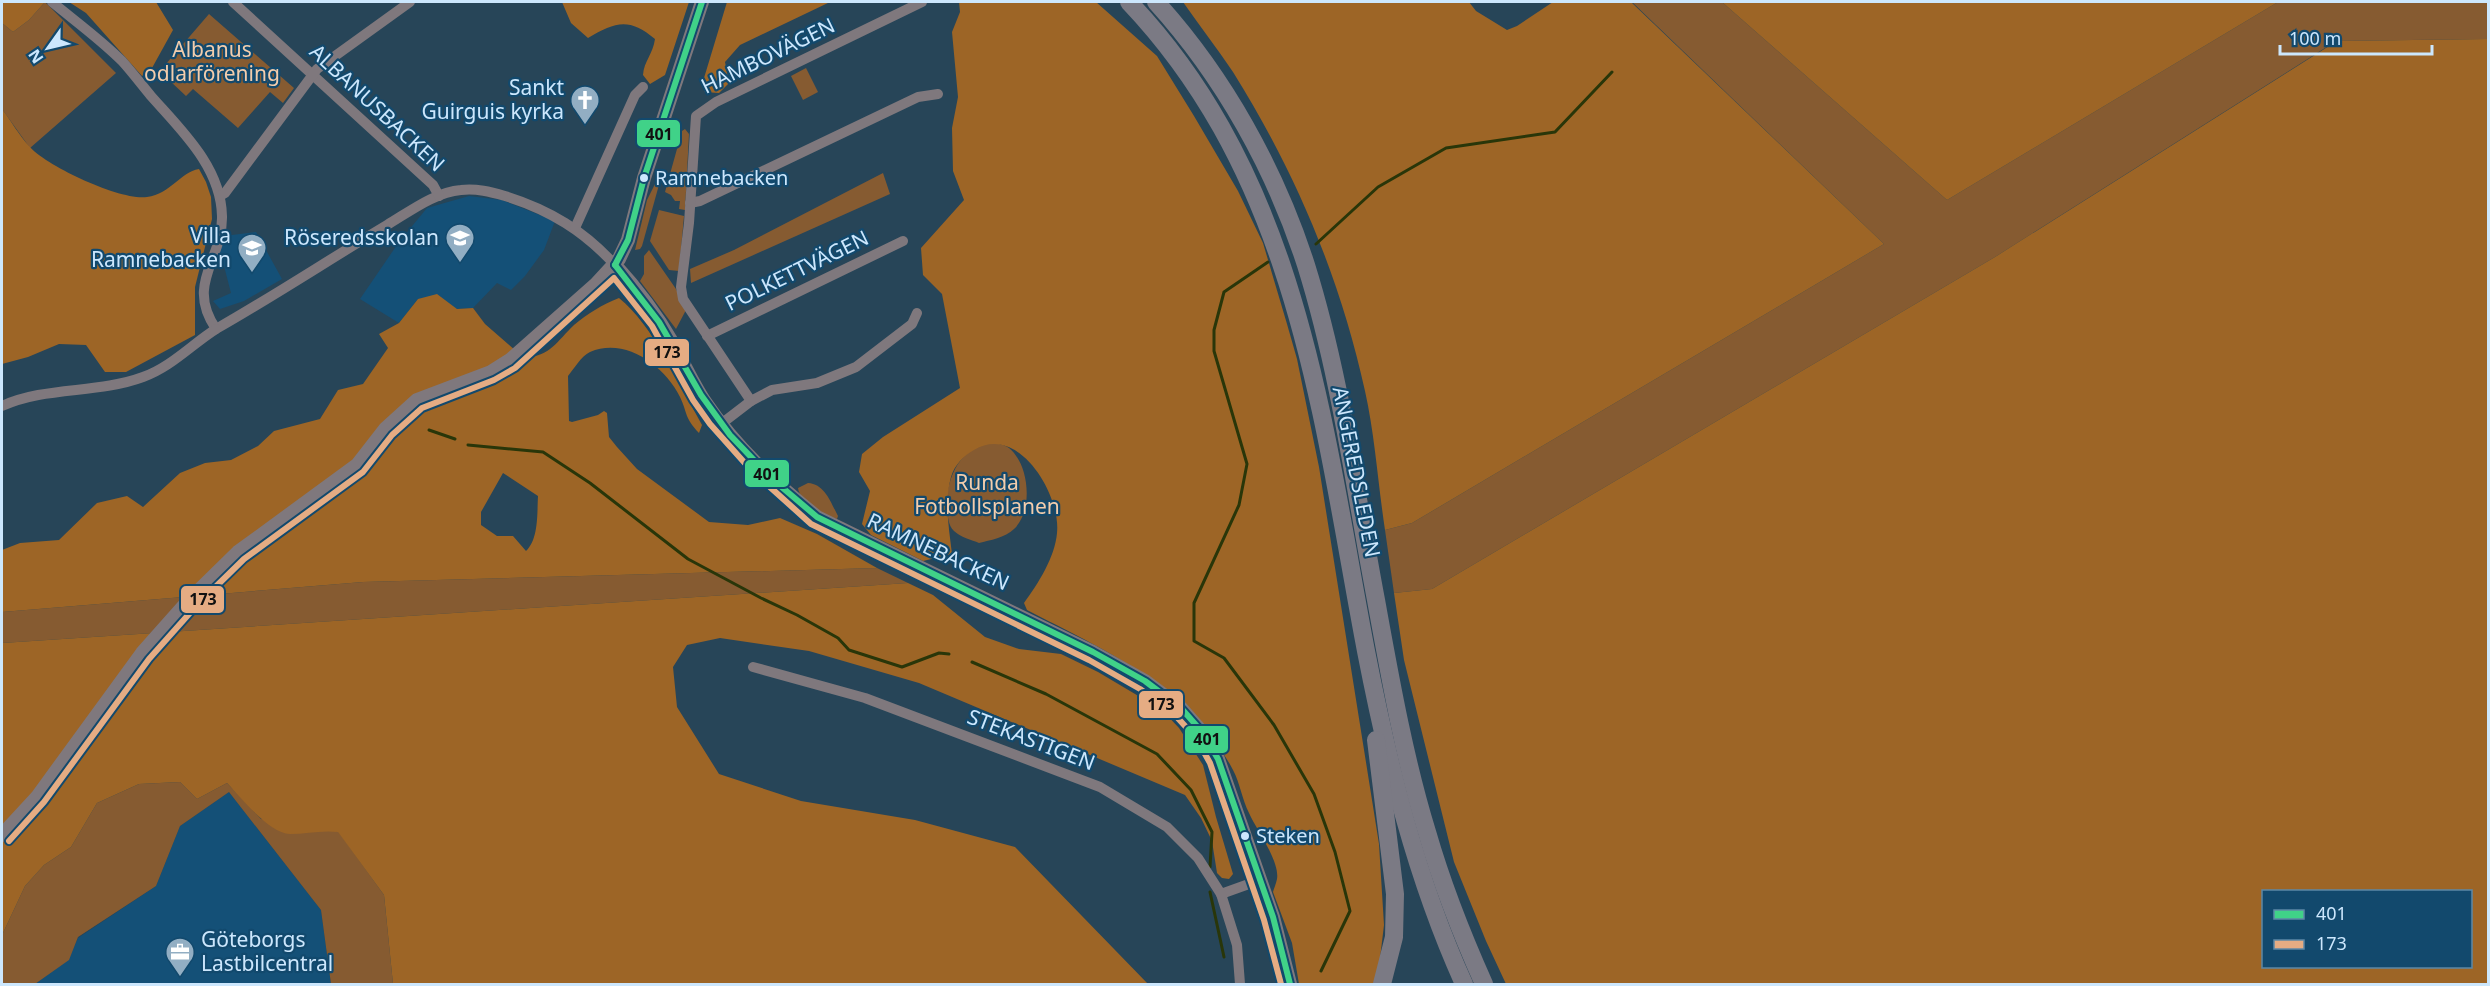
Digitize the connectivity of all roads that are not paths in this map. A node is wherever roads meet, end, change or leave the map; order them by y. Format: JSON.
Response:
{"nodes":[{"id":1,"x":51,"y":2,"type":"edge"},
{"id":2,"x":233,"y":2,"type":"edge"},
{"id":3,"x":410,"y":2,"type":"edge"},
{"id":4,"x":702,"y":2,"type":"edge"},
{"id":5,"x":922,"y":2,"type":"edge"},
{"id":6,"x":1129,"y":2,"type":"edge"},
{"id":7,"x":1156,"y":2,"type":"edge"},
{"id":8,"x":312,"y":75,"type":"junction"},
{"id":9,"x":643,"y":87,"type":"dead end"},
{"id":10,"x":938,"y":94,"type":"dead end"},
{"id":11,"x":220,"y":196,"type":"junction"},
{"id":12,"x":440,"y":196,"type":"junction"},
{"id":13,"x":690,"y":203,"type":"junction"},
{"id":14,"x":576,"y":228,"type":"junction"},
{"id":15,"x":903,"y":241,"type":"dead end"},
{"id":16,"x":615,"y":265,"type":"junction"},
{"id":17,"x":917,"y":314,"type":"dead end"},
{"id":18,"x":216,"y":329,"type":"junction"},
{"id":19,"x":707,"y":336,"type":"junction"},
{"id":20,"x":750,"y":401,"type":"junction"},
{"id":21,"x":2,"y":406,"type":"edge"},
{"id":22,"x":721,"y":424,"type":"junction"},
{"id":23,"x":1367,"y":652,"type":"junction"},
{"id":24,"x":753,"y":668,"type":"dead end"},
{"id":25,"x":2,"y":835,"type":"edge"},
{"id":26,"x":1260,"y":880,"type":"junction"},
{"id":27,"x":1221,"y":894,"type":"junction"},
{"id":28,"x":1240,"y":984,"type":"edge"},
{"id":29,"x":1290,"y":984,"type":"edge"},
{"id":30,"x":1382,"y":984,"type":"edge"},
{"id":31,"x":1464,"y":984,"type":"edge"},
{"id":32,"x":1484,"y":984,"type":"edge"}],
"edges":[{"from":1,"to":11,"type":"street"},
{"from":2,"to":8,"type":"street","name":"ALBANUSBACKEN"},
{"from":3,"to":8,"type":"street"},
{"from":4,"to":16,"type":"street"},
{"from":5,"to":13,"type":"street","name":"HAMBOVÄGEN"},
{"from":6,"to":23,"type":"highway","name":"ANGEREDSLEDEN"},
{"from":7,"to":32,"type":"highway","name":"ANGEREDSLEDEN"},
{"from":8,"to":11,"type":"street"},
{"from":8,"to":12,"type":"street","name":"ALBANUSBACKEN"},
{"from":9,"to":14,"type":"street"},
{"from":10,"to":13,"type":"street"},
{"from":11,"to":18,"type":"street"},
{"from":12,"to":14,"type":"street","name":"RAMNEBACKEN"},
{"from":12,"to":18,"type":"street","name":"RAMNEBACKEN"},
{"from":13,"to":19,"type":"street"},
{"from":14,"to":16,"type":"street","name":"RAMNEBACKEN"},
{"from":15,"to":19,"type":"street","name":"POLKETTVÄGEN"},
{"from":16,"to":22,"type":"street","name":"RAMNEBACKEN"},
{"from":16,"to":25,"type":"street"},
{"from":17,"to":20,"type":"street"},
{"from":18,"to":21,"type":"street","name":"RAMNEBACKEN"},
{"from":19,"to":20,"type":"street"},
{"from":20,"to":22,"type":"street"},
{"from":22,"to":26,"type":"street","name":"RAMNEBACKEN"},
{"from":23,"to":30,"type":"highway"},
{"from":23,"to":31,"type":"highway","name":"ANGEREDSLEDEN"},
{"from":24,"to":27,"type":"street","name":"STEKASTIGEN"},
{"from":26,"to":27,"type":"street"},
{"from":26,"to":29,"type":"street","name":"RAMNEBACKEN"},
{"from":27,"to":28,"type":"street"}]}
